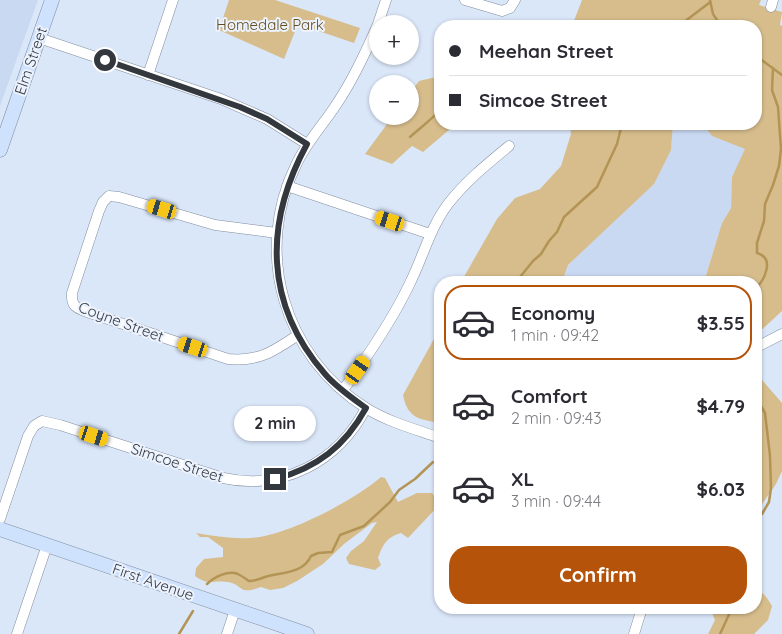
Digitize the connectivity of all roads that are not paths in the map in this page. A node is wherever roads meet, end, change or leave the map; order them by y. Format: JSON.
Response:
{"nodes":[{"id":1,"x":52,"y":0,"type":"edge"},
{"id":2,"x":174,"y":0,"type":"edge"},
{"id":3,"x":386,"y":0,"type":"edge"},
{"id":4,"x":465,"y":0,"type":"edge"},
{"id":5,"x":515,"y":0,"type":"edge"},
{"id":6,"x":381,"y":15,"type":"edge"},
{"id":7,"x":39,"y":38,"type":"junction"},
{"id":8,"x":369,"y":45,"type":"edge"},
{"id":9,"x":148,"y":75,"type":"junction"},
{"id":10,"x":307,"y":144,"type":"junction"},
{"id":11,"x":509,"y":146,"type":"dead end"},
{"id":12,"x":0,"y":150,"type":"edge"},
{"id":13,"x":287,"y":186,"type":"junction"},
{"id":14,"x":277,"y":233,"type":"junction"},
{"id":15,"x":430,"y":234,"type":"junction"},
{"id":16,"x":782,"y":334,"type":"edge"},
{"id":17,"x":298,"y":335,"type":"junction"},
{"id":18,"x":762,"y":344,"type":"edge"},
{"id":19,"x":343,"y":390,"type":"junction"},
{"id":20,"x":366,"y":408,"type":"junction"},
{"id":21,"x":434,"y":436,"type":"edge"},
{"id":22,"x":0,"y":519,"type":"edge"},
{"id":23,"x":0,"y":529,"type":"edge"},
{"id":24,"x":47,"y":545,"type":"junction"},
{"id":25,"x":235,"y":610,"type":"junction"},
{"id":26,"x":640,"y":614,"type":"edge"},
{"id":27,"x":17,"y":634,"type":"edge"},
{"id":28,"x":227,"y":634,"type":"edge"},
{"id":29,"x":307,"y":634,"type":"edge"},
{"id":30,"x":634,"y":634,"type":"edge"}],
"edges":[{"from":1,"to":7,"type":"main road","name":"Elm Street"},
{"from":2,"to":9,"type":"street"},
{"from":3,"to":6,"type":"street"},
{"from":4,"to":5,"type":"street"},
{"from":7,"to":9,"type":"street"},
{"from":7,"to":12,"type":"main road","name":"Elm Street"},
{"from":8,"to":10,"type":"street"},
{"from":9,"to":10,"type":"street"},
{"from":10,"to":13,"type":"street"},
{"from":11,"to":15,"type":"street"},
{"from":13,"to":14,"type":"street"},
{"from":13,"to":15,"type":"street"},
{"from":14,"to":17,"type":"street"},
{"from":14,"to":17,"type":"street","name":"Coyne Street"},
{"from":15,"to":19,"type":"street"},
{"from":16,"to":18,"type":"street"},
{"from":17,"to":19,"type":"street"},
{"from":19,"to":20,"type":"street"},
{"from":20,"to":21,"type":"street"},
{"from":20,"to":22,"type":"street","name":"Simcoe Street"},
{"from":23,"to":24,"type":"main road","name":"First Avenue"},
{"from":24,"to":25,"type":"main road","name":"First Avenue"},
{"from":24,"to":27,"type":"street"},
{"from":25,"to":28,"type":"street"},
{"from":25,"to":29,"type":"main road","name":"First Avenue"},
{"from":26,"to":30,"type":"street"}]}
